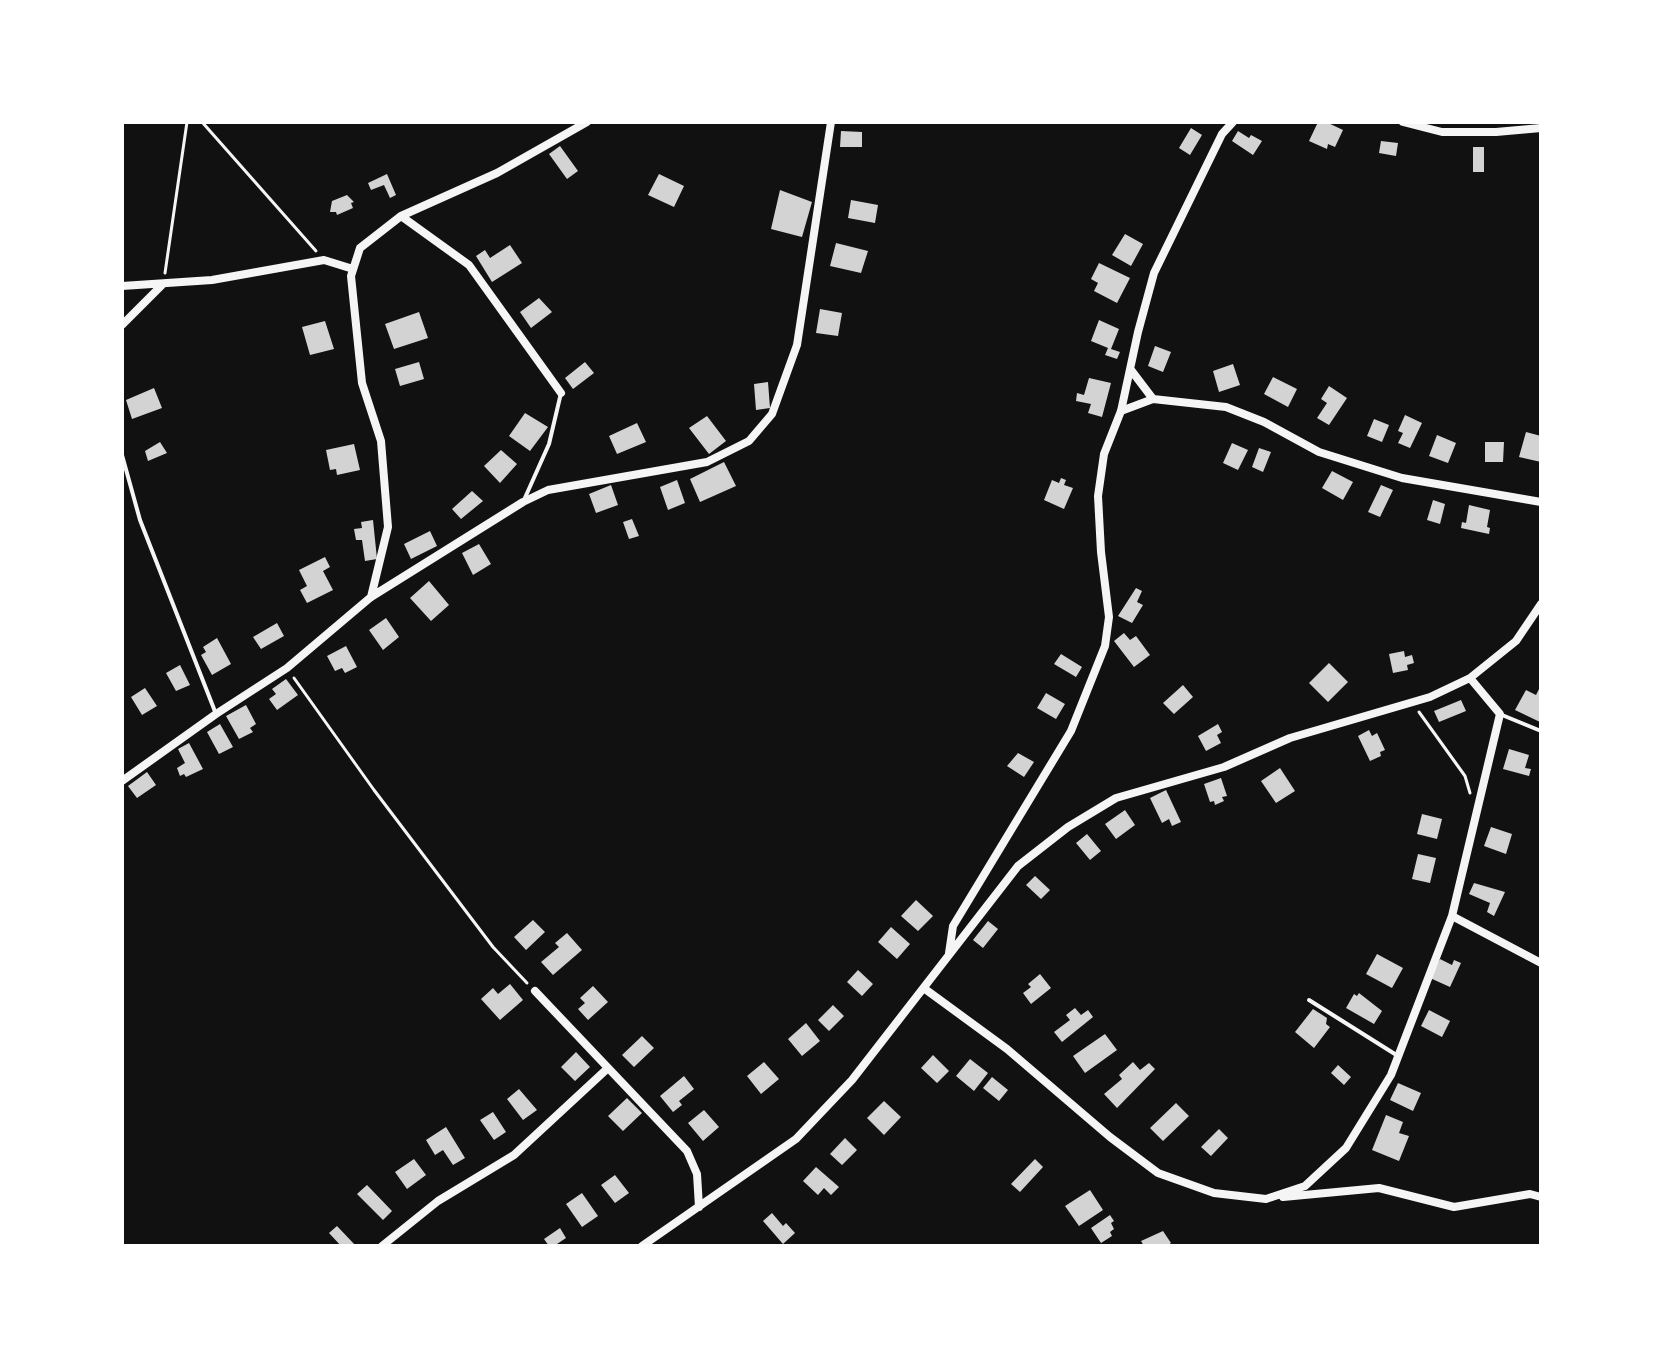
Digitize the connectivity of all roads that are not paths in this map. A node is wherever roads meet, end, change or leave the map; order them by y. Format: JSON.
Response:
{"nodes":[{"id":1,"x":587,"y":122,"type":"edge"},
{"id":2,"x":831,"y":122,"type":"edge"},
{"id":3,"x":1233,"y":122,"type":"edge"},
{"id":4,"x":1403,"y":122,"type":"edge"},
{"id":5,"x":1541,"y":128,"type":"edge"},
{"id":6,"x":401,"y":216,"type":"junction"},
{"id":7,"x":352,"y":272,"type":"junction"},
{"id":8,"x":163,"y":283,"type":"junction"},
{"id":9,"x":122,"y":286,"type":"edge"},
{"id":10,"x":122,"y":325,"type":"edge"},
{"id":11,"x":1131,"y":370,"type":"junction"},
{"id":12,"x":561,"y":393,"type":"joint"},
{"id":13,"x":1153,"y":399,"type":"junction"},
{"id":14,"x":1121,"y":411,"type":"junction"},
{"id":15,"x":122,"y":455,"type":"edge"},
{"id":16,"x":523,"y":502,"type":"junction"},
{"id":17,"x":1541,"y":502,"type":"edge"},
{"id":18,"x":371,"y":597,"type":"junction"},
{"id":19,"x":1541,"y":604,"type":"edge"},
{"id":20,"x":1470,"y":678,"type":"junction"},
{"id":21,"x":216,"y":714,"type":"junction"},
{"id":22,"x":1500,"y":714,"type":"junction"},
{"id":23,"x":1541,"y":731,"type":"edge"},
{"id":24,"x":122,"y":781,"type":"edge"},
{"id":25,"x":1452,"y":916,"type":"junction"},
{"id":26,"x":948,"y":957,"type":"junction"},
{"id":27,"x":1541,"y":963,"type":"edge"},
{"id":28,"x":925,"y":989,"type":"junction"},
{"id":29,"x":535,"y":991,"type":"road end"},
{"id":30,"x":1309,"y":1000,"type":"dead end"},
{"id":31,"x":1398,"y":1056,"type":"junction"},
{"id":32,"x":608,"y":1068,"type":"junction"},
{"id":33,"x":1541,"y":1197,"type":"edge"},
{"id":34,"x":1266,"y":1199,"type":"junction"},
{"id":35,"x":699,"y":1207,"type":"junction"},
{"id":36,"x":382,"y":1246,"type":"edge"},
{"id":37,"x":643,"y":1246,"type":"edge"}],
"edges":[{"from":1,"to":6,"type":"street"},
{"from":2,"to":16,"type":"street"},
{"from":3,"to":11,"type":"street"},
{"from":4,"to":5,"type":"street"},
{"from":6,"to":7,"type":"street"},
{"from":6,"to":12,"type":"street"},
{"from":7,"to":8,"type":"street"},
{"from":7,"to":18,"type":"street"},
{"from":8,"to":9,"type":"street"},
{"from":8,"to":10,"type":"street"},
{"from":11,"to":13,"type":"street"},
{"from":11,"to":14,"type":"street"},
{"from":12,"to":16,"type":"lane"},
{"from":13,"to":14,"type":"street"},
{"from":13,"to":17,"type":"street"},
{"from":14,"to":26,"type":"street"},
{"from":15,"to":21,"type":"lane"},
{"from":16,"to":18,"type":"street"},
{"from":18,"to":21,"type":"street"},
{"from":19,"to":20,"type":"street"},
{"from":20,"to":22,"type":"street"},
{"from":20,"to":26,"type":"street"},
{"from":21,"to":24,"type":"street"},
{"from":22,"to":23,"type":"lane"},
{"from":22,"to":25,"type":"street"},
{"from":25,"to":27,"type":"street"},
{"from":25,"to":31,"type":"street"},
{"from":26,"to":28,"type":"street"},
{"from":28,"to":34,"type":"street"},
{"from":28,"to":35,"type":"street"},
{"from":29,"to":32,"type":"street"},
{"from":30,"to":31,"type":"lane"},
{"from":31,"to":34,"type":"street"},
{"from":32,"to":35,"type":"street"},
{"from":32,"to":36,"type":"street"},
{"from":33,"to":34,"type":"street"},
{"from":35,"to":37,"type":"street"}]}
